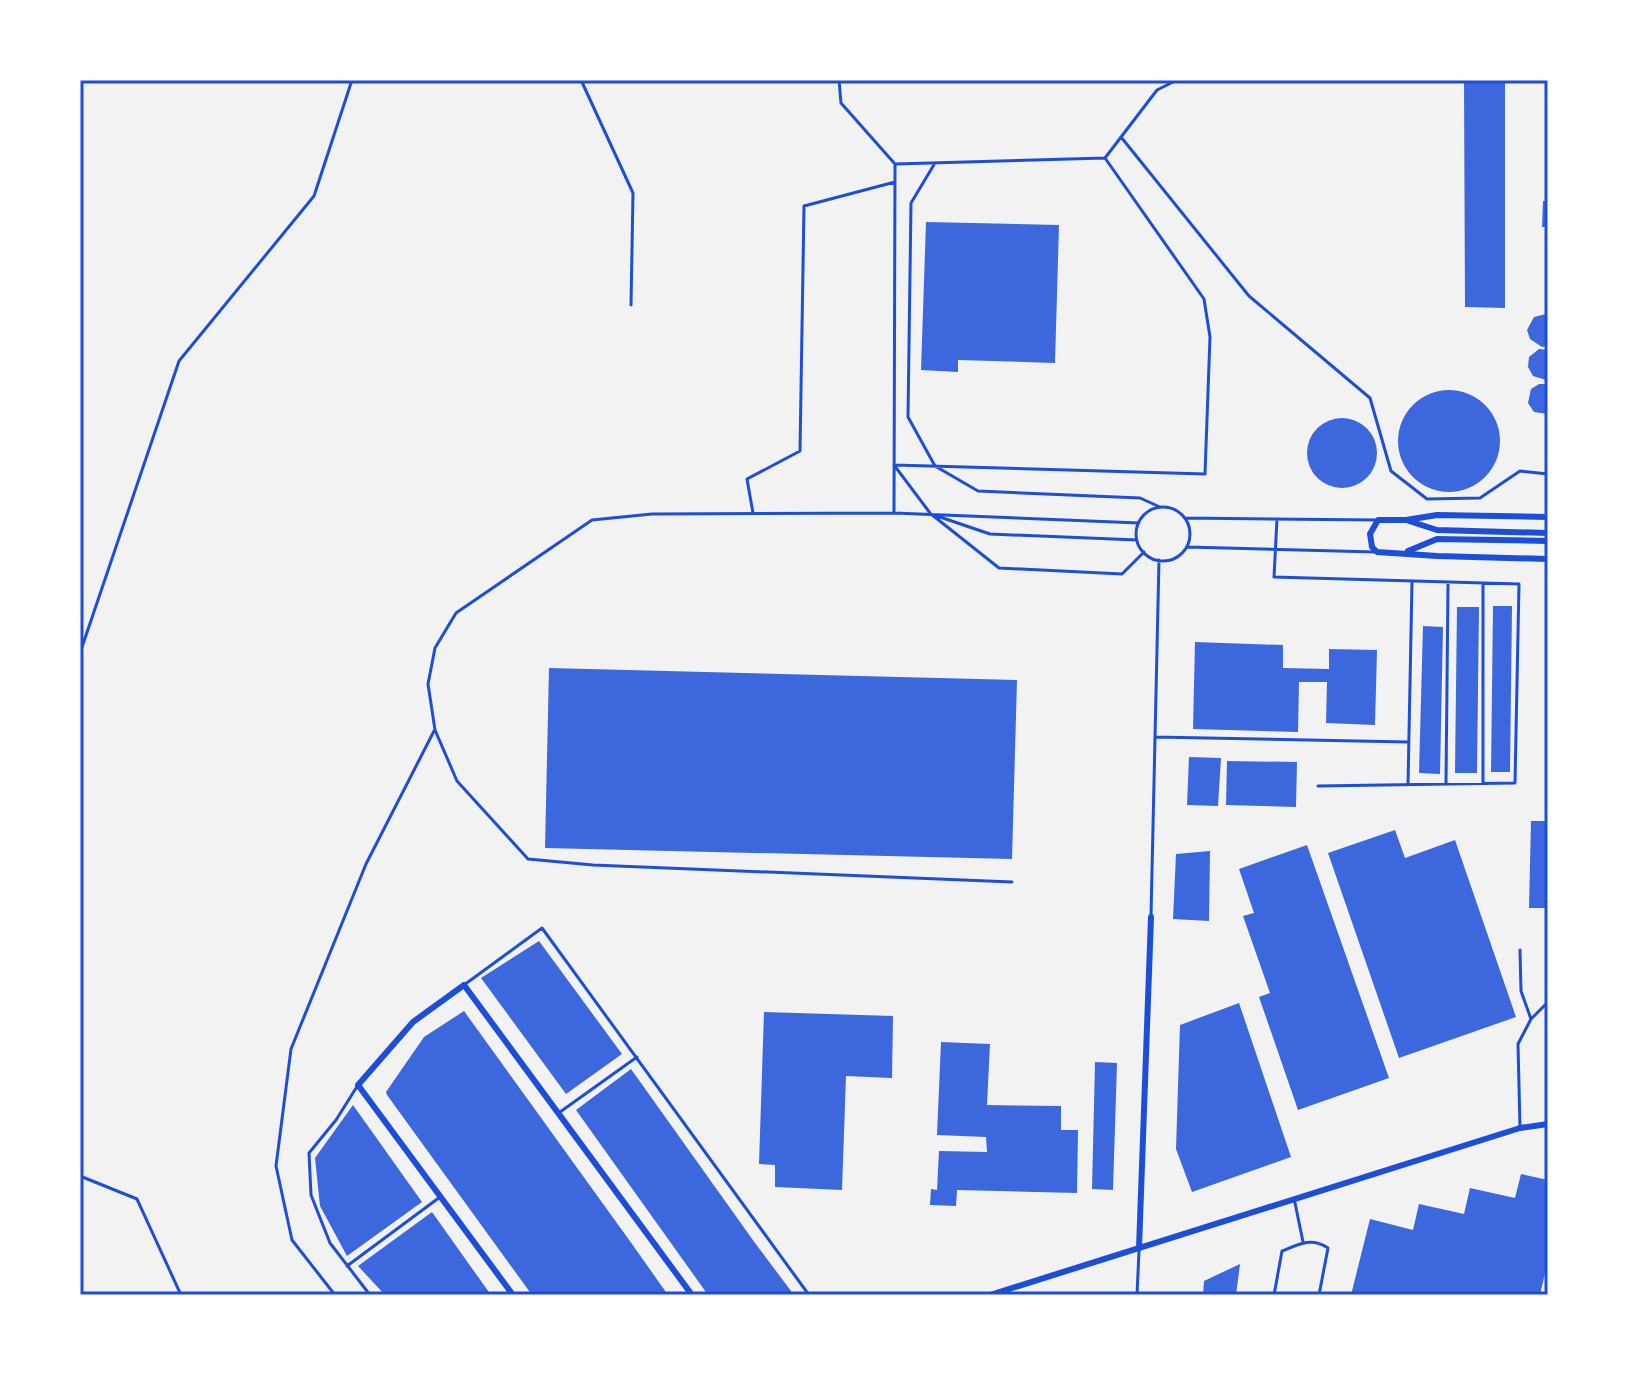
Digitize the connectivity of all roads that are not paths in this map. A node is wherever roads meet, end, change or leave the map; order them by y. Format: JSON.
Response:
{"nodes":[{"id":1,"x":581,"y":80,"type":"edge"},
{"id":2,"x":839,"y":80,"type":"edge"},
{"id":3,"x":1177,"y":80,"type":"edge"},
{"id":4,"x":1121,"y":137,"type":"junction"},
{"id":5,"x":1105,"y":158,"type":"junction"},
{"id":6,"x":935,"y":163,"type":"junction"},
{"id":7,"x":895,"y":164,"type":"junction"},
{"id":8,"x":895,"y":182,"type":"junction"},
{"id":9,"x":631,"y":305,"type":"dead end"},
{"id":10,"x":894,"y":465,"type":"junction"},
{"id":11,"x":935,"y":466,"type":"junction"},
{"id":12,"x":1548,"y":474,"type":"edge"},
{"id":13,"x":1160,"y":507,"type":"junction"},
{"id":14,"x":753,"y":513,"type":"junction"},
{"id":15,"x":894,"y":513,"type":"junction"},
{"id":16,"x":931,"y":514,"type":"junction"},
{"id":17,"x":1548,"y":517,"type":"edge"},
{"id":18,"x":1185,"y":518,"type":"junction"},
{"id":19,"x":1277,"y":519,"type":"junction"},
{"id":20,"x":1378,"y":520,"type":"junction"},
{"id":21,"x":1406,"y":520,"type":"junction"},
{"id":22,"x":1139,"y":523,"type":"junction"},
{"id":23,"x":1548,"y":533,"type":"edge"},
{"id":24,"x":1137,"y":540,"type":"junction"},
{"id":25,"x":1548,"y":541,"type":"edge"},
{"id":26,"x":1187,"y":547,"type":"junction"},
{"id":27,"x":1275,"y":549,"type":"junction"},
{"id":28,"x":1144,"y":552,"type":"junction"},
{"id":29,"x":1377,"y":552,"type":"junction"},
{"id":30,"x":1405,"y":552,"type":"junction"},
{"id":31,"x":1548,"y":559,"type":"edge"},
{"id":32,"x":1159,"y":560,"type":"junction"},
{"id":33,"x":1412,"y":582,"type":"junction"},
{"id":34,"x":1448,"y":583,"type":"junction"},
{"id":35,"x":1483,"y":583,"type":"junction"},
{"id":36,"x":435,"y":730,"type":"junction"},
{"id":37,"x":1155,"y":737,"type":"junction"},
{"id":38,"x":1408,"y":742,"type":"junction"},
{"id":39,"x":1483,"y":783,"type":"junction"},
{"id":40,"x":1446,"y":784,"type":"junction"},
{"id":41,"x":1408,"y":785,"type":"junction"},
{"id":42,"x":1318,"y":786,"type":"dead end"},
{"id":43,"x":1012,"y":882,"type":"dead end"},
{"id":44,"x":1151,"y":917,"type":"joint"},
{"id":45,"x":1520,"y":950,"type":"dead end"},
{"id":46,"x":464,"y":985,"type":"junction"},
{"id":47,"x":1548,"y":1002,"type":"edge"},
{"id":48,"x":1531,"y":1019,"type":"junction"},
{"id":49,"x":637,"y":1057,"type":"junction"},
{"id":50,"x":358,"y":1085,"type":"junction"},
{"id":51,"x":560,"y":1112,"type":"junction"},
{"id":52,"x":1548,"y":1124,"type":"edge"},
{"id":53,"x":1520,"y":1128,"type":"junction"},
{"id":54,"x":441,"y":1196,"type":"junction"},
{"id":55,"x":1294,"y":1198,"type":"junction"},
{"id":56,"x":1303,"y":1242,"type":"junction"},
{"id":57,"x":1139,"y":1248,"type":"junction"},
{"id":58,"x":347,"y":1266,"type":"junction"},
{"id":59,"x":335,"y":1295,"type":"edge"},
{"id":60,"x":370,"y":1295,"type":"edge"},
{"id":61,"x":513,"y":1295,"type":"edge"},
{"id":62,"x":692,"y":1295,"type":"edge"},
{"id":63,"x":809,"y":1295,"type":"edge"},
{"id":64,"x":990,"y":1295,"type":"edge"},
{"id":65,"x":1137,"y":1295,"type":"edge"},
{"id":66,"x":1274,"y":1295,"type":"edge"},
{"id":67,"x":1319,"y":1295,"type":"edge"}],
"edges":[{"from":1,"to":9,"type":"lane"},
{"from":2,"to":7,"type":"lane"},
{"from":3,"to":4,"type":"lane"},
{"from":4,"to":5,"type":"lane"},
{"from":4,"to":12,"type":"lane"},
{"from":5,"to":6,"type":"lane"},
{"from":5,"to":11,"type":"lane"},
{"from":6,"to":7,"type":"lane"},
{"from":6,"to":11,"type":"lane"},
{"from":7,"to":8,"type":"lane"},
{"from":8,"to":10,"type":"lane"},
{"from":8,"to":14,"type":"lane"},
{"from":10,"to":11,"type":"lane"},
{"from":10,"to":15,"type":"lane"},
{"from":10,"to":16,"type":"lane"},
{"from":11,"to":13,"type":"lane"},
{"from":13,"to":18,"type":"lane"},
{"from":13,"to":22,"type":"lane"},
{"from":14,"to":15,"type":"lane"},
{"from":14,"to":36,"type":"lane"},
{"from":15,"to":16,"type":"lane"},
{"from":16,"to":22,"type":"lane"},
{"from":16,"to":24,"type":"lane"},
{"from":16,"to":28,"type":"lane"},
{"from":17,"to":21,"type":"street"},
{"from":18,"to":19,"type":"lane"},
{"from":18,"to":26,"type":"lane"},
{"from":19,"to":20,"type":"lane"},
{"from":19,"to":27,"type":"lane"},
{"from":20,"to":21,"type":"street"},
{"from":20,"to":29,"type":"street"},
{"from":21,"to":23,"type":"street"},
{"from":22,"to":24,"type":"lane"},
{"from":24,"to":28,"type":"lane"},
{"from":25,"to":30,"type":"street"},
{"from":26,"to":27,"type":"lane"},
{"from":26,"to":32,"type":"lane"},
{"from":27,"to":29,"type":"lane"},
{"from":27,"to":33,"type":"lane"},
{"from":28,"to":32,"type":"lane"},
{"from":29,"to":30,"type":"street"},
{"from":30,"to":31,"type":"street"},
{"from":32,"to":37,"type":"lane"},
{"from":33,"to":34,"type":"lane"},
{"from":33,"to":38,"type":"lane"},
{"from":34,"to":35,"type":"lane"},
{"from":34,"to":40,"type":"lane"},
{"from":35,"to":39,"type":"lane"},
{"from":35,"to":39,"type":"lane"},
{"from":36,"to":43,"type":"lane"},
{"from":36,"to":59,"type":"lane"},
{"from":37,"to":38,"type":"lane"},
{"from":37,"to":44,"type":"lane"},
{"from":38,"to":41,"type":"lane"},
{"from":39,"to":40,"type":"lane"},
{"from":40,"to":41,"type":"lane"},
{"from":41,"to":42,"type":"lane"},
{"from":44,"to":57,"type":"street"},
{"from":45,"to":48,"type":"lane"},
{"from":46,"to":49,"type":"lane"},
{"from":46,"to":50,"type":"street"},
{"from":46,"to":51,"type":"street"},
{"from":47,"to":48,"type":"lane"},
{"from":48,"to":53,"type":"lane"},
{"from":49,"to":51,"type":"lane"},
{"from":49,"to":63,"type":"lane"},
{"from":50,"to":54,"type":"street"},
{"from":50,"to":58,"type":"lane"},
{"from":51,"to":62,"type":"street"},
{"from":52,"to":53,"type":"street"},
{"from":53,"to":55,"type":"street"},
{"from":54,"to":58,"type":"lane"},
{"from":54,"to":61,"type":"street"},
{"from":55,"to":56,"type":"lane"},
{"from":55,"to":57,"type":"street"},
{"from":56,"to":66,"type":"lane"},
{"from":56,"to":67,"type":"lane"},
{"from":57,"to":64,"type":"street"},
{"from":57,"to":65,"type":"lane"},
{"from":58,"to":60,"type":"lane"}]}
